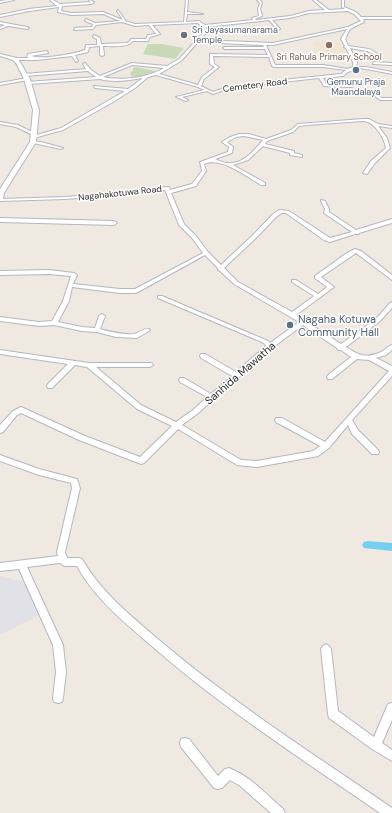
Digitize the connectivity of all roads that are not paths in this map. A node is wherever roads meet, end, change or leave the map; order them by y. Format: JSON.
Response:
{"nodes":[{"id":1,"x":13,"y":0,"type":"edge"},
{"id":2,"x":51,"y":0,"type":"edge"},
{"id":3,"x":188,"y":0,"type":"edge"},
{"id":4,"x":258,"y":0,"type":"edge"},
{"id":5,"x":314,"y":0,"type":"edge"},
{"id":6,"x":343,"y":0,"type":"edge"},
{"id":7,"x":90,"y":1,"type":"edge"},
{"id":8,"x":0,"y":2,"type":"edge"},
{"id":9,"x":60,"y":5,"type":"junction"},
{"id":10,"x":101,"y":8,"type":"dead end"},
{"id":11,"x":347,"y":10,"type":"junction"},
{"id":12,"x":118,"y":11,"type":"dead end"},
{"id":13,"x":328,"y":11,"type":"junction"},
{"id":14,"x":103,"y":13,"type":"junction"},
{"id":15,"x":187,"y":13,"type":"junction"},
{"id":16,"x":202,"y":14,"type":"dead end"},
{"id":17,"x":1,"y":16,"type":"dead end"},
{"id":18,"x":360,"y":18,"type":"junction"},
{"id":19,"x":380,"y":18,"type":"junction"},
{"id":20,"x":392,"y":18,"type":"edge"},
{"id":21,"x":270,"y":19,"type":"junction"},
{"id":22,"x":86,"y":20,"type":"dead end"},
{"id":23,"x":126,"y":21,"type":"junction"},
{"id":24,"x":255,"y":21,"type":"junction"},
{"id":25,"x":0,"y":23,"type":"edge"},
{"id":26,"x":186,"y":23,"type":"junction"},
{"id":27,"x":8,"y":24,"type":"junction"},
{"id":28,"x":95,"y":24,"type":"junction"},
{"id":29,"x":150,"y":24,"type":"junction"},
{"id":30,"x":384,"y":24,"type":"dead end"},
{"id":31,"x":204,"y":26,"type":"junction"},
{"id":32,"x":0,"y":28,"type":"edge"},
{"id":33,"x":27,"y":28,"type":"dead end"},
{"id":34,"x":349,"y":28,"type":"junction"},
{"id":35,"x":75,"y":29,"type":"dead end"},
{"id":36,"x":278,"y":29,"type":"dead end"},
{"id":37,"x":94,"y":36,"type":"dead end"},
{"id":38,"x":196,"y":41,"type":"junction"},
{"id":39,"x":264,"y":44,"type":"junction"},
{"id":40,"x":100,"y":45,"type":"junction"},
{"id":41,"x":346,"y":47,"type":"junction"},
{"id":42,"x":225,"y":48,"type":"dead end"},
{"id":43,"x":266,"y":48,"type":"junction"},
{"id":44,"x":46,"y":52,"type":"dead end"},
{"id":45,"x":376,"y":54,"type":"dead end"},
{"id":46,"x":0,"y":55,"type":"edge"},
{"id":47,"x":73,"y":55,"type":"junction"},
{"id":48,"x":102,"y":55,"type":"dead end"},
{"id":49,"x":270,"y":56,"type":"junction"},
{"id":50,"x":15,"y":59,"type":"junction"},
{"id":51,"x":37,"y":59,"type":"junction"},
{"id":52,"x":76,"y":61,"type":"dead end"},
{"id":53,"x":374,"y":63,"type":"dead end"},
{"id":54,"x":84,"y":64,"type":"dead end"},
{"id":55,"x":392,"y":64,"type":"edge"},
{"id":56,"x":168,"y":67,"type":"junction"},
{"id":57,"x":354,"y":67,"type":"junction"},
{"id":58,"x":346,"y":69,"type":"junction"},
{"id":59,"x":87,"y":70,"type":"junction"},
{"id":60,"x":392,"y":73,"type":"edge"},
{"id":61,"x":156,"y":74,"type":"junction"},
{"id":62,"x":147,"y":76,"type":"junction"},
{"id":63,"x":99,"y":78,"type":"junction"},
{"id":64,"x":321,"y":78,"type":"junction"},
{"id":65,"x":27,"y":79,"type":"junction"},
{"id":66,"x":0,"y":84,"type":"edge"},
{"id":67,"x":199,"y":86,"type":"junction"},
{"id":68,"x":352,"y":86,"type":"dead end"},
{"id":69,"x":94,"y":87,"type":"dead end"},
{"id":70,"x":128,"y":90,"type":"junction"},
{"id":71,"x":207,"y":90,"type":"junction"},
{"id":72,"x":176,"y":92,"type":"dead end"},
{"id":73,"x":182,"y":95,"type":"junction"},
{"id":74,"x":376,"y":95,"type":"dead end"},
{"id":75,"x":392,"y":99,"type":"edge"},
{"id":76,"x":186,"y":100,"type":"dead end"},
{"id":77,"x":0,"y":123,"type":"edge"},
{"id":78,"x":374,"y":124,"type":"junction"},
{"id":79,"x":392,"y":127,"type":"edge"},
{"id":80,"x":33,"y":137,"type":"junction"},
{"id":81,"x":266,"y":140,"type":"junction"},
{"id":82,"x":262,"y":144,"type":"junction"},
{"id":83,"x":61,"y":148,"type":"dead end"},
{"id":84,"x":300,"y":156,"type":"dead end"},
{"id":85,"x":212,"y":159,"type":"junction"},
{"id":86,"x":229,"y":165,"type":"junction"},
{"id":87,"x":365,"y":173,"type":"dead end"},
{"id":88,"x":263,"y":184,"type":"dead end"},
{"id":89,"x":169,"y":192,"type":"junction"},
{"id":90,"x":0,"y":200,"type":"edge"},
{"id":91,"x":323,"y":201,"type":"dead end"},
{"id":92,"x":0,"y":220,"type":"edge"},
{"id":93,"x":392,"y":221,"type":"edge"},
{"id":94,"x":114,"y":223,"type":"dead end"},
{"id":95,"x":357,"y":233,"type":"junction"},
{"id":96,"x":206,"y":253,"type":"junction"},
{"id":97,"x":220,"y":269,"type":"junction"},
{"id":98,"x":0,"y":273,"type":"edge"},
{"id":99,"x":392,"y":278,"type":"edge"},
{"id":100,"x":294,"y":281,"type":"dead end"},
{"id":101,"x":70,"y":285,"type":"junction"},
{"id":102,"x":318,"y":296,"type":"junction"},
{"id":103,"x":160,"y":297,"type":"dead end"},
{"id":104,"x":392,"y":304,"type":"edge"},
{"id":105,"x":102,"y":316,"type":"dead end"},
{"id":106,"x":292,"y":316,"type":"junction"},
{"id":107,"x":0,"y":319,"type":"edge"},
{"id":108,"x":303,"y":322,"type":"junction"},
{"id":109,"x":54,"y":323,"type":"junction"},
{"id":110,"x":97,"y":330,"type":"junction"},
{"id":111,"x":147,"y":330,"type":"dead end"},
{"id":112,"x":270,"y":346,"type":"junction"},
{"id":113,"x":392,"y":346,"type":"edge"},
{"id":114,"x":340,"y":348,"type":"junction"},
{"id":115,"x":0,"y":352,"type":"edge"},
{"id":116,"x":203,"y":356,"type":"dead end"},
{"id":117,"x":356,"y":358,"type":"junction"},
{"id":118,"x":370,"y":358,"type":"junction"},
{"id":119,"x":73,"y":363,"type":"junction"},
{"id":120,"x":89,"y":365,"type":"junction"},
{"id":121,"x":150,"y":365,"type":"dead end"},
{"id":122,"x":392,"y":369,"type":"edge"},
{"id":123,"x":392,"y":372,"type":"edge"},
{"id":124,"x":237,"y":376,"type":"junction"},
{"id":125,"x":330,"y":377,"type":"dead end"},
{"id":126,"x":182,"y":380,"type":"dead end"},
{"id":127,"x":50,"y":386,"type":"dead end"},
{"id":128,"x":212,"y":397,"type":"junction"},
{"id":129,"x":279,"y":420,"type":"dead end"},
{"id":130,"x":348,"y":420,"type":"junction"},
{"id":131,"x":177,"y":425,"type":"junction"},
{"id":132,"x":0,"y":430,"type":"edge"},
{"id":133,"x":326,"y":446,"type":"junction"},
{"id":134,"x":375,"y":452,"type":"dead end"},
{"id":135,"x":0,"y":458,"type":"edge"},
{"id":136,"x":63,"y":559,"type":"junction"},
{"id":137,"x":22,"y":565,"type":"junction"},
{"id":138,"x":0,"y":566,"type":"edge"},
{"id":139,"x":326,"y":649,"type":"dead end"},
{"id":140,"x":58,"y":698,"type":"dead end"},
{"id":141,"x":392,"y":708,"type":"edge"},
{"id":142,"x":185,"y":743,"type":"dead end"},
{"id":143,"x":376,"y":745,"type":"junction"},
{"id":144,"x":392,"y":756,"type":"edge"},
{"id":145,"x":279,"y":813,"type":"edge"},
{"id":146,"x":390,"y":813,"type":"edge"}],
"edges":[{"from":1,"to":8,"type":"street"},
{"from":2,"to":9,"type":"street"},
{"from":3,"to":15,"type":"street"},
{"from":4,"to":24,"type":"street"},
{"from":5,"to":13,"type":"street"},
{"from":6,"to":11,"type":"street"},
{"from":7,"to":9,"type":"street"},
{"from":9,"to":14,"type":"street"},
{"from":9,"to":17,"type":"street"},
{"from":10,"to":14,"type":"street"},
{"from":11,"to":13,"type":"street"},
{"from":11,"to":18,"type":"street"},
{"from":12,"to":23,"type":"street"},
{"from":13,"to":21,"type":"street"},
{"from":14,"to":23,"type":"street"},
{"from":15,"to":16,"type":"street"},
{"from":15,"to":26,"type":"street"},
{"from":18,"to":19,"type":"street"},
{"from":18,"to":34,"type":"street"},
{"from":19,"to":20,"type":"street"},
{"from":19,"to":30,"type":"street"},
{"from":21,"to":24,"type":"street"},
{"from":21,"to":36,"type":"street"},
{"from":22,"to":28,"type":"street"},
{"from":23,"to":28,"type":"street"},
{"from":23,"to":29,"type":"street"},
{"from":24,"to":31,"type":"street"},
{"from":25,"to":27,"type":"street"},
{"from":26,"to":29,"type":"street"},
{"from":26,"to":31,"type":"street"},
{"from":27,"to":32,"type":"street"},
{"from":27,"to":33,"type":"street"},
{"from":28,"to":35,"type":"street"},
{"from":29,"to":40,"type":"street"},
{"from":31,"to":38,"type":"street"},
{"from":34,"to":39,"type":"street"},
{"from":34,"to":41,"type":"street"},
{"from":37,"to":40,"type":"street"},
{"from":38,"to":39,"type":"street"},
{"from":38,"to":56,"type":"street"},
{"from":39,"to":43,"type":"street"},
{"from":40,"to":47,"type":"street"},
{"from":40,"to":48,"type":"street"},
{"from":41,"to":45,"type":"street"},
{"from":41,"to":57,"type":"street"},
{"from":42,"to":43,"type":"street"},
{"from":43,"to":49,"type":"street"},
{"from":44,"to":51,"type":"street"},
{"from":46,"to":50,"type":"street"},
{"from":47,"to":51,"type":"street"},
{"from":47,"to":52,"type":"street"},
{"from":49,"to":58,"type":"street"},
{"from":49,"to":67,"type":"street"},
{"from":50,"to":51,"type":"street"},
{"from":50,"to":65,"type":"street"},
{"from":53,"to":55,"type":"street"},
{"from":54,"to":59,"type":"street"},
{"from":56,"to":61,"type":"street"},
{"from":56,"to":63,"type":"street"},
{"from":57,"to":58,"type":"street","name":"Cemetery Road"},
{"from":57,"to":60,"type":"street"},
{"from":58,"to":64,"type":"street","name":"Cemetery Road"},
{"from":59,"to":63,"type":"street"},
{"from":59,"to":65,"type":"street"},
{"from":61,"to":62,"type":"street"},
{"from":61,"to":67,"type":"street","name":"Cemetery Road"},
{"from":62,"to":63,"type":"street"},
{"from":62,"to":70,"type":"street"},
{"from":63,"to":65,"type":"street"},
{"from":64,"to":68,"type":"street"},
{"from":64,"to":71,"type":"street","name":"Cemetery Road"},
{"from":65,"to":66,"type":"street"},
{"from":65,"to":80,"type":"street"},
{"from":67,"to":71,"type":"street","name":"Cemetery Road"},
{"from":69,"to":70,"type":"street"},
{"from":70,"to":80,"type":"street"},
{"from":71,"to":73,"type":"street"},
{"from":72,"to":73,"type":"street"},
{"from":73,"to":76,"type":"street"},
{"from":74,"to":75,"type":"street"},
{"from":77,"to":80,"type":"street"},
{"from":78,"to":79,"type":"street"},
{"from":78,"to":81,"type":"street"},
{"from":78,"to":87,"type":"street"},
{"from":80,"to":83,"type":"street"},
{"from":80,"to":90,"type":"street"},
{"from":81,"to":82,"type":"street"},
{"from":81,"to":85,"type":"street"},
{"from":82,"to":84,"type":"street"},
{"from":82,"to":86,"type":"street"},
{"from":85,"to":86,"type":"street"},
{"from":85,"to":89,"type":"street"},
{"from":86,"to":88,"type":"street"},
{"from":89,"to":90,"type":"street","name":"Nagahakotuwa Road"},
{"from":89,"to":96,"type":"street","name":"Nagahakotuwa Road"},
{"from":91,"to":95,"type":"street"},
{"from":92,"to":94,"type":"street"},
{"from":93,"to":95,"type":"street"},
{"from":95,"to":97,"type":"street"},
{"from":96,"to":97,"type":"street","name":"Nagahakotuwa Road"},
{"from":96,"to":101,"type":"street"},
{"from":97,"to":106,"type":"street","name":"Nagahakotuwa Road"},
{"from":98,"to":101,"type":"street"},
{"from":99,"to":102,"type":"street"},
{"from":100,"to":102,"type":"street"},
{"from":101,"to":109,"type":"street"},
{"from":102,"to":106,"type":"street"},
{"from":103,"to":112,"type":"street"},
{"from":104,"to":114,"type":"street"},
{"from":105,"to":110,"type":"street"},
{"from":106,"to":108,"type":"street","name":"Nagahakotuwa Road"},
{"from":107,"to":109,"type":"street"},
{"from":108,"to":112,"type":"street","name":"Sanhida Mawatha"},
{"from":108,"to":114,"type":"street","name":"Nagahakotuwa Road"},
{"from":109,"to":110,"type":"street"},
{"from":110,"to":111,"type":"street"},
{"from":112,"to":124,"type":"street","name":"Sanhida Mawatha"},
{"from":113,"to":118,"type":"street"},
{"from":114,"to":117,"type":"street","name":"Nagahakotuwa Road"},
{"from":115,"to":119,"type":"street"},
{"from":116,"to":124,"type":"street"},
{"from":117,"to":118,"type":"street"},
{"from":117,"to":125,"type":"street"},
{"from":118,"to":122,"type":"street"},
{"from":119,"to":120,"type":"street"},
{"from":119,"to":127,"type":"street"},
{"from":120,"to":121,"type":"street"},
{"from":120,"to":131,"type":"street"},
{"from":123,"to":130,"type":"street"},
{"from":124,"to":128,"type":"street","name":"Sanhida Mawatha"},
{"from":126,"to":128,"type":"street"},
{"from":128,"to":131,"type":"street","name":"Sanhida Mawatha"},
{"from":129,"to":133,"type":"street"},
{"from":130,"to":133,"type":"street"},
{"from":130,"to":134,"type":"street"},
{"from":131,"to":132,"type":"street","name":"Sanhida Mawatha"},
{"from":131,"to":133,"type":"street"},
{"from":135,"to":136,"type":"street"},
{"from":136,"to":137,"type":"street"},
{"from":136,"to":146,"type":"street"},
{"from":137,"to":138,"type":"street"},
{"from":137,"to":140,"type":"street"},
{"from":139,"to":143,"type":"street"},
{"from":141,"to":143,"type":"street"},
{"from":142,"to":145,"type":"street"},
{"from":143,"to":144,"type":"street"}]}
